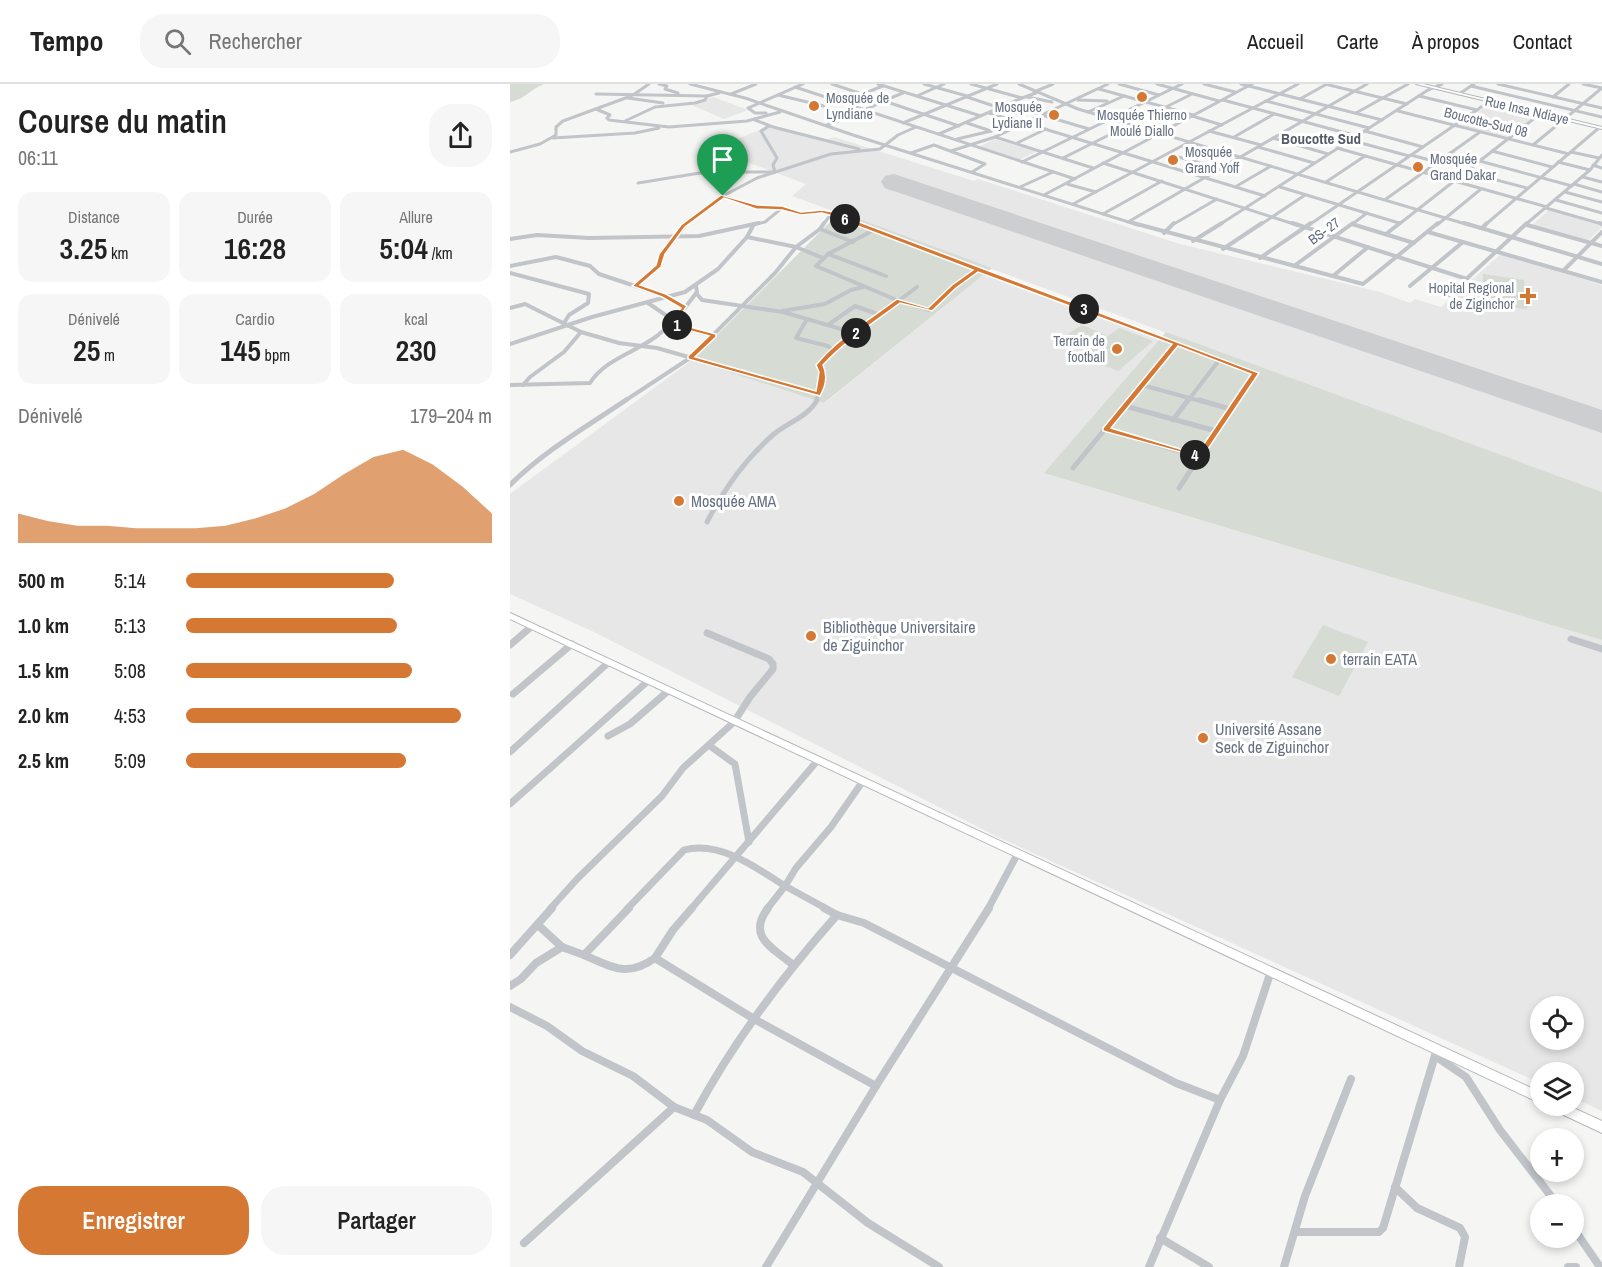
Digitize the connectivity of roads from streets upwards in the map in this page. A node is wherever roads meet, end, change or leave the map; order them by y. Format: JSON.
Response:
{"nodes":[{"id":1,"x":649,"y":84,"type":"edge"},
{"id":2,"x":659,"y":84,"type":"edge"},
{"id":3,"x":690,"y":84,"type":"edge"},
{"id":4,"x":756,"y":84,"type":"edge"},
{"id":5,"x":803,"y":84,"type":"edge"},
{"id":6,"x":832,"y":84,"type":"edge"},
{"id":7,"x":878,"y":84,"type":"edge"},
{"id":8,"x":924,"y":84,"type":"edge"},
{"id":9,"x":944,"y":84,"type":"edge"},
{"id":10,"x":971,"y":84,"type":"edge"},
{"id":11,"x":997,"y":84,"type":"edge"},
{"id":12,"x":1019,"y":84,"type":"edge"},
{"id":13,"x":1053,"y":84,"type":"edge"},
{"id":14,"x":1108,"y":84,"type":"edge"},
{"id":15,"x":1119,"y":84,"type":"edge"},
{"id":16,"x":1157,"y":84,"type":"edge"},
{"id":17,"x":1182,"y":84,"type":"edge"},
{"id":18,"x":1204,"y":84,"type":"edge"},
{"id":19,"x":1241,"y":84,"type":"edge"},
{"id":20,"x":1298,"y":84,"type":"edge"},
{"id":21,"x":1326,"y":84,"type":"edge"},
{"id":22,"x":1367,"y":84,"type":"edge"},
{"id":23,"x":1408,"y":84,"type":"edge"},
{"id":24,"x":1418,"y":84,"type":"edge"},
{"id":25,"x":1442,"y":84,"type":"edge"},
{"id":26,"x":1498,"y":84,"type":"edge"},
{"id":27,"x":1532,"y":84,"type":"edge"},
{"id":28,"x":1569,"y":84,"type":"edge"},
{"id":29,"x":1583,"y":84,"type":"edge"},
{"id":30,"x":669,"y":85,"type":"edge"},
{"id":31,"x":1250,"y":85,"type":"edge"},
{"id":32,"x":1473,"y":85,"type":"edge"},
{"id":33,"x":695,"y":86,"type":"junction"},
{"id":34,"x":883,"y":86,"type":"junction"},
{"id":35,"x":795,"y":87,"type":"junction"},
{"id":36,"x":1432,"y":87,"type":"edge"},
{"id":37,"x":936,"y":88,"type":"junction"},
{"id":38,"x":1098,"y":88,"type":"junction"},
{"id":39,"x":1173,"y":88,"type":"junction"},
{"id":40,"x":1602,"y":88,"type":"edge"},
{"id":41,"x":986,"y":89,"type":"junction"},
{"id":42,"x":1523,"y":90,"type":"junction"},
{"id":43,"x":1355,"y":91,"type":"junction"},
{"id":44,"x":904,"y":92,"type":"junction"},
{"id":45,"x":1035,"y":92,"type":"junction"},
{"id":46,"x":719,"y":93,"type":"junction"},
{"id":47,"x":1236,"y":93,"type":"junction"},
{"id":48,"x":596,"y":94,"type":"dead end"},
{"id":49,"x":730,"y":94,"type":"junction"},
{"id":50,"x":862,"y":94,"type":"junction"},
{"id":51,"x":1192,"y":94,"type":"junction"},
{"id":52,"x":1280,"y":94,"type":"junction"},
{"id":53,"x":1460,"y":94,"type":"junction"},
{"id":54,"x":683,"y":95,"type":"junction"},
{"id":55,"x":777,"y":95,"type":"junction"},
{"id":56,"x":1159,"y":95,"type":"junction"},
{"id":57,"x":632,"y":96,"type":"junction"},
{"id":58,"x":707,"y":96,"type":"junction"},
{"id":59,"x":916,"y":96,"type":"junction"},
{"id":60,"x":1124,"y":96,"type":"junction"},
{"id":61,"x":1419,"y":96,"type":"junction"},
{"id":62,"x":1514,"y":96,"type":"junction"},
{"id":63,"x":625,"y":97,"type":"junction"},
{"id":64,"x":967,"y":97,"type":"junction"},
{"id":65,"x":1552,"y":97,"type":"junction"},
{"id":66,"x":1024,"y":98,"type":"junction"},
{"id":67,"x":1383,"y":98,"type":"junction"},
{"id":68,"x":1300,"y":99,"type":"junction"},
{"id":69,"x":884,"y":100,"type":"junction"},
{"id":70,"x":1075,"y":100,"type":"junction"},
{"id":71,"x":1221,"y":100,"type":"junction"},
{"id":72,"x":1108,"y":101,"type":"junction"},
{"id":73,"x":1266,"y":101,"type":"junction"},
{"id":74,"x":1490,"y":101,"type":"junction"},
{"id":75,"x":841,"y":102,"type":"junction"},
{"id":76,"x":1059,"y":102,"type":"junction"},
{"id":77,"x":1146,"y":102,"type":"junction"},
{"id":78,"x":758,"y":103,"type":"junction"},
{"id":79,"x":667,"y":104,"type":"junction"},
{"id":80,"x":1407,"y":104,"type":"junction"},
{"id":81,"x":1503,"y":104,"type":"junction"},
{"id":82,"x":1583,"y":104,"type":"junction"},
{"id":83,"x":947,"y":105,"type":"junction"},
{"id":84,"x":1007,"y":105,"type":"junction"},
{"id":85,"x":1065,"y":105,"type":"junction"},
{"id":86,"x":1327,"y":106,"type":"junction"},
{"id":87,"x":828,"y":107,"type":"dead end"},
{"id":88,"x":1165,"y":107,"type":"junction"},
{"id":89,"x":1001,"y":108,"type":"junction"},
{"id":90,"x":1253,"y":108,"type":"junction"},
{"id":91,"x":1602,"y":108,"type":"edge"},
{"id":92,"x":596,"y":109,"type":"junction"},
{"id":93,"x":1132,"y":109,"type":"junction"},
{"id":94,"x":865,"y":110,"type":"junction"},
{"id":95,"x":1477,"y":110,"type":"junction"},
{"id":96,"x":1398,"y":111,"type":"junction"},
{"id":97,"x":1575,"y":111,"type":"junction"},
{"id":98,"x":778,"y":112,"type":"junction"},
{"id":99,"x":1088,"y":112,"type":"junction"},
{"id":100,"x":988,"y":113,"type":"junction"},
{"id":101,"x":1541,"y":113,"type":"junction"},
{"id":102,"x":926,"y":114,"type":"junction"},
{"id":103,"x":1275,"y":114,"type":"junction"},
{"id":104,"x":1314,"y":114,"type":"junction"},
{"id":105,"x":1356,"y":114,"type":"junction"},
{"id":106,"x":1042,"y":115,"type":"junction"},
{"id":107,"x":981,"y":116,"type":"junction"},
{"id":108,"x":1192,"y":116,"type":"junction"},
{"id":109,"x":1602,"y":117,"type":"edge"},
{"id":110,"x":1110,"y":119,"type":"junction"},
{"id":111,"x":1565,"y":119,"type":"junction"},
{"id":112,"x":755,"y":120,"type":"junction"},
{"id":113,"x":1382,"y":120,"type":"junction"},
{"id":114,"x":1301,"y":121,"type":"junction"},
{"id":115,"x":625,"y":122,"type":"junction"},
{"id":116,"x":966,"y":122,"type":"junction"},
{"id":117,"x":1179,"y":122,"type":"junction"},
{"id":118,"x":903,"y":123,"type":"junction"},
{"id":119,"x":1024,"y":123,"type":"junction"},
{"id":120,"x":827,"y":125,"type":"junction"},
{"id":121,"x":1130,"y":125,"type":"junction"},
{"id":122,"x":1222,"y":125,"type":"junction"},
{"id":123,"x":1454,"y":125,"type":"junction"},
{"id":124,"x":769,"y":126,"type":"junction"},
{"id":125,"x":959,"y":126,"type":"junction"},
{"id":126,"x":669,"y":127,"type":"junction"},
{"id":127,"x":916,"y":127,"type":"junction"},
{"id":128,"x":1601,"y":128,"type":"edge"},
{"id":129,"x":1046,"y":129,"type":"junction"},
{"id":130,"x":1089,"y":129,"type":"junction"},
{"id":131,"x":1367,"y":130,"type":"junction"},
{"id":132,"x":991,"y":131,"type":"junction"},
{"id":133,"x":1209,"y":131,"type":"junction"},
{"id":134,"x":1480,"y":132,"type":"junction"},
{"id":135,"x":1158,"y":133,"type":"junction"},
{"id":136,"x":939,"y":134,"type":"junction"},
{"id":137,"x":997,"y":135,"type":"junction"},
{"id":138,"x":1357,"y":136,"type":"junction"},
{"id":139,"x":1073,"y":137,"type":"junction"},
{"id":140,"x":1234,"y":137,"type":"junction"},
{"id":141,"x":548,"y":138,"type":"junction"},
{"id":142,"x":1273,"y":138,"type":"junction"},
{"id":143,"x":954,"y":139,"type":"junction"},
{"id":144,"x":1508,"y":139,"type":"junction"},
{"id":145,"x":1350,"y":140,"type":"junction"},
{"id":146,"x":1189,"y":142,"type":"junction"},
{"id":147,"x":1017,"y":143,"type":"junction"},
{"id":148,"x":1093,"y":143,"type":"junction"},
{"id":149,"x":884,"y":144,"type":"junction"},
{"id":150,"x":971,"y":145,"type":"junction"},
{"id":151,"x":1533,"y":145,"type":"junction"},
{"id":152,"x":1260,"y":146,"type":"junction"},
{"id":153,"x":1423,"y":147,"type":"junction"},
{"id":154,"x":1337,"y":148,"type":"junction"},
{"id":155,"x":868,"y":151,"type":"junction"},
{"id":156,"x":951,"y":151,"type":"junction"},
{"id":157,"x":1492,"y":151,"type":"junction"},
{"id":158,"x":510,"y":152,"type":"edge"},
{"id":159,"x":1043,"y":152,"type":"junction"},
{"id":160,"x":1122,"y":152,"type":"junction"},
{"id":161,"x":910,"y":153,"type":"junction"},
{"id":162,"x":1450,"y":153,"type":"junction"},
{"id":163,"x":1570,"y":153,"type":"junction"},
{"id":164,"x":1167,"y":154,"type":"junction"},
{"id":165,"x":1328,"y":154,"type":"junction"},
{"id":166,"x":1410,"y":155,"type":"junction"},
{"id":167,"x":1365,"y":156,"type":"junction"},
{"id":168,"x":1241,"y":157,"type":"junction"},
{"id":169,"x":1063,"y":158,"type":"junction"},
{"id":170,"x":1600,"y":159,"type":"edge"},
{"id":171,"x":1480,"y":161,"type":"junction"},
{"id":172,"x":1022,"y":162,"type":"junction"},
{"id":173,"x":1153,"y":162,"type":"junction"},
{"id":174,"x":1437,"y":162,"type":"junction"},
{"id":175,"x":1558,"y":162,"type":"junction"},
{"id":176,"x":1103,"y":163,"type":"junction"},
{"id":177,"x":1314,"y":163,"type":"junction"},
{"id":178,"x":1396,"y":165,"type":"junction"},
{"id":179,"x":1593,"y":165,"type":"junction"},
{"id":180,"x":1271,"y":166,"type":"junction"},
{"id":181,"x":1552,"y":167,"type":"junction"},
{"id":182,"x":1093,"y":168,"type":"junction"},
{"id":183,"x":1602,"y":168,"type":"edge"},
{"id":184,"x":1221,"y":169,"type":"junction"},
{"id":185,"x":1590,"y":170,"type":"junction"},
{"id":186,"x":775,"y":172,"type":"junction"},
{"id":187,"x":972,"y":172,"type":"junction"},
{"id":188,"x":1053,"y":172,"type":"junction"},
{"id":189,"x":1133,"y":172,"type":"junction"},
{"id":190,"x":1423,"y":172,"type":"junction"},
{"id":191,"x":1466,"y":172,"type":"junction"},
{"id":192,"x":1299,"y":174,"type":"junction"},
{"id":193,"x":1539,"y":177,"type":"junction"},
{"id":194,"x":1583,"y":177,"type":"junction"},
{"id":195,"x":1205,"y":178,"type":"junction"},
{"id":196,"x":1076,"y":179,"type":"junction"},
{"id":197,"x":1162,"y":181,"type":"junction"},
{"id":198,"x":1454,"y":181,"type":"junction"},
{"id":199,"x":1326,"y":182,"type":"junction"},
{"id":200,"x":1602,"y":182,"type":"edge"},
{"id":201,"x":638,"y":183,"type":"dead end"},
{"id":202,"x":1066,"y":184,"type":"junction"},
{"id":203,"x":1573,"y":185,"type":"junction"},
{"id":204,"x":1019,"y":187,"type":"junction"},
{"id":205,"x":1236,"y":187,"type":"junction"},
{"id":206,"x":1280,"y":187,"type":"junction"},
{"id":207,"x":1527,"y":188,"type":"junction"},
{"id":208,"x":1187,"y":189,"type":"junction"},
{"id":209,"x":1482,"y":189,"type":"junction"},
{"id":210,"x":1357,"y":191,"type":"junction"},
{"id":211,"x":1096,"y":192,"type":"junction"},
{"id":212,"x":1565,"y":192,"type":"junction"},
{"id":213,"x":1602,"y":192,"type":"edge"},
{"id":214,"x":1043,"y":195,"type":"junction"},
{"id":215,"x":1305,"y":195,"type":"junction"},
{"id":216,"x":723,"y":196,"type":"junction"},
{"id":217,"x":1265,"y":196,"type":"junction"},
{"id":218,"x":1516,"y":198,"type":"junction"},
{"id":219,"x":1218,"y":199,"type":"junction"},
{"id":220,"x":1386,"y":199,"type":"junction"},
{"id":221,"x":1556,"y":200,"type":"junction"},
{"id":222,"x":1602,"y":202,"type":"edge"},
{"id":223,"x":1073,"y":204,"type":"junction"},
{"id":224,"x":1338,"y":205,"type":"junction"},
{"id":225,"x":782,"y":208,"type":"junction"},
{"id":226,"x":1246,"y":208,"type":"junction"},
{"id":227,"x":1546,"y":208,"type":"junction"},
{"id":228,"x":1419,"y":209,"type":"junction"},
{"id":229,"x":1367,"y":213,"type":"junction"},
{"id":230,"x":1602,"y":213,"type":"edge"},
{"id":231,"x":831,"y":214,"type":"junction"},
{"id":232,"x":1103,"y":214,"type":"junction"},
{"id":233,"x":1273,"y":217,"type":"junction"},
{"id":234,"x":1446,"y":217,"type":"junction"},
{"id":235,"x":1128,"y":222,"type":"junction"},
{"id":236,"x":1399,"y":223,"type":"junction"},
{"id":237,"x":754,"y":224,"type":"junction"},
{"id":238,"x":1352,"y":224,"type":"junction"},
{"id":239,"x":1602,"y":224,"type":"edge"},
{"id":240,"x":1527,"y":225,"type":"junction"},
{"id":241,"x":1306,"y":227,"type":"junction"},
{"id":242,"x":1483,"y":227,"type":"junction"},
{"id":243,"x":820,"y":229,"type":"junction"},
{"id":244,"x":874,"y":230,"type":"junction"},
{"id":245,"x":1428,"y":232,"type":"junction"},
{"id":246,"x":1164,"y":233,"type":"junction"},
{"id":247,"x":1386,"y":234,"type":"junction"},
{"id":248,"x":1601,"y":234,"type":"edge"},
{"id":249,"x":1334,"y":236,"type":"junction"},
{"id":250,"x":747,"y":237,"type":"junction"},
{"id":251,"x":1511,"y":237,"type":"junction"},
{"id":252,"x":676,"y":238,"type":"junction"},
{"id":253,"x":510,"y":239,"type":"edge"},
{"id":254,"x":1193,"y":241,"type":"junction"},
{"id":255,"x":853,"y":242,"type":"junction"},
{"id":256,"x":1463,"y":242,"type":"junction"},
{"id":257,"x":1414,"y":243,"type":"junction"},
{"id":258,"x":1591,"y":243,"type":"junction"},
{"id":259,"x":1602,"y":246,"type":"edge"},
{"id":260,"x":796,"y":247,"type":"junction"},
{"id":261,"x":1368,"y":247,"type":"junction"},
{"id":262,"x":1223,"y":249,"type":"junction"},
{"id":263,"x":1498,"y":251,"type":"junction"},
{"id":264,"x":828,"y":254,"type":"junction"},
{"id":265,"x":1398,"y":256,"type":"junction"},
{"id":266,"x":1577,"y":256,"type":"junction"},
{"id":267,"x":823,"y":258,"type":"junction"},
{"id":268,"x":1260,"y":258,"type":"junction"},
{"id":269,"x":1602,"y":264,"type":"edge"},
{"id":270,"x":510,"y":266,"type":"edge"},
{"id":271,"x":1294,"y":266,"type":"junction"},
{"id":272,"x":1433,"y":268,"type":"junction"},
{"id":273,"x":977,"y":270,"type":"junction"},
{"id":274,"x":1564,"y":270,"type":"junction"},
{"id":275,"x":510,"y":273,"type":"edge"},
{"id":276,"x":886,"y":276,"type":"dead end"},
{"id":277,"x":1333,"y":276,"type":"junction"},
{"id":278,"x":1467,"y":279,"type":"junction"},
{"id":279,"x":1602,"y":282,"type":"edge"},
{"id":280,"x":635,"y":286,"type":"junction"},
{"id":281,"x":696,"y":286,"type":"junction"},
{"id":282,"x":1410,"y":286,"type":"dead end"},
{"id":283,"x":865,"y":287,"type":"junction"},
{"id":284,"x":917,"y":287,"type":"dead end"},
{"id":285,"x":696,"y":294,"type":"junction"},
{"id":286,"x":1449,"y":295,"type":"dead end"},
{"id":287,"x":667,"y":297,"type":"junction"},
{"id":288,"x":707,"y":301,"type":"junction"},
{"id":289,"x":899,"y":301,"type":"junction"},
{"id":290,"x":648,"y":303,"type":"junction"},
{"id":291,"x":686,"y":306,"type":"junction"},
{"id":292,"x":742,"y":307,"type":"junction"},
{"id":293,"x":510,"y":308,"type":"edge"},
{"id":294,"x":778,"y":311,"type":"junction"},
{"id":295,"x":573,"y":312,"type":"junction"},
{"id":296,"x":880,"y":315,"type":"junction"},
{"id":297,"x":807,"y":319,"type":"junction"},
{"id":298,"x":584,"y":320,"type":"junction"},
{"id":299,"x":672,"y":322,"type":"junction"},
{"id":300,"x":566,"y":323,"type":"junction"},
{"id":301,"x":828,"y":325,"type":"junction"},
{"id":302,"x":581,"y":332,"type":"junction"},
{"id":303,"x":855,"y":333,"type":"junction"},
{"id":304,"x":713,"y":336,"type":"junction"},
{"id":305,"x":1176,"y":343,"type":"junction"},
{"id":306,"x":510,"y":344,"type":"edge"},
{"id":307,"x":643,"y":346,"type":"junction"},
{"id":308,"x":833,"y":350,"type":"junction"},
{"id":309,"x":690,"y":358,"type":"junction"},
{"id":310,"x":1220,"y":359,"type":"junction"},
{"id":311,"x":510,"y":385,"type":"edge"},
{"id":312,"x":523,"y":385,"type":"junction"},
{"id":313,"x":1142,"y":385,"type":"junction"},
{"id":314,"x":818,"y":394,"type":"junction"},
{"id":315,"x":1190,"y":398,"type":"junction"},
{"id":316,"x":1125,"y":406,"type":"junction"},
{"id":317,"x":1230,"y":409,"type":"junction"},
{"id":318,"x":1173,"y":420,"type":"junction"},
{"id":319,"x":1106,"y":429,"type":"junction"},
{"id":320,"x":1216,"y":431,"type":"junction"},
{"id":321,"x":1199,"y":457,"type":"junction"},
{"id":322,"x":1073,"y":468,"type":"dead end"},
{"id":323,"x":510,"y":485,"type":"edge"},
{"id":324,"x":1179,"y":488,"type":"dead end"},
{"id":325,"x":707,"y":522,"type":"dead end"},
{"id":326,"x":510,"y":616,"type":"edge"},
{"id":327,"x":532,"y":626,"type":"junction"},
{"id":328,"x":707,"y":633,"type":"dead end"},
{"id":329,"x":1571,"y":639,"type":"dead end"},
{"id":330,"x":572,"y":644,"type":"junction"},
{"id":331,"x":510,"y":645,"type":"edge"},
{"id":332,"x":1602,"y":649,"type":"edge"},
{"id":333,"x":609,"y":662,"type":"junction"},
{"id":334,"x":648,"y":681,"type":"junction"},
{"id":335,"x":668,"y":691,"type":"junction"},
{"id":336,"x":513,"y":694,"type":"dead end"},
{"id":337,"x":734,"y":722,"type":"junction"},
{"id":338,"x":608,"y":736,"type":"dead end"},
{"id":339,"x":710,"y":746,"type":"junction"},
{"id":340,"x":510,"y":752,"type":"edge"},
{"id":341,"x":818,"y":760,"type":"junction"},
{"id":342,"x":863,"y":781,"type":"junction"},
{"id":343,"x":510,"y":804,"type":"edge"},
{"id":344,"x":749,"y":842,"type":"junction"},
{"id":345,"x":1018,"y":853,"type":"junction"},
{"id":346,"x":736,"y":856,"type":"junction"},
{"id":347,"x":785,"y":886,"type":"junction"},
{"id":348,"x":837,"y":915,"type":"junction"},
{"id":349,"x":538,"y":925,"type":"junction"},
{"id":350,"x":562,"y":947,"type":"junction"},
{"id":351,"x":510,"y":955,"type":"edge"},
{"id":352,"x":584,"y":955,"type":"junction"},
{"id":353,"x":655,"y":958,"type":"junction"},
{"id":354,"x":792,"y":964,"type":"junction"},
{"id":355,"x":952,"y":968,"type":"junction"},
{"id":356,"x":1271,"y":971,"type":"junction"},
{"id":357,"x":510,"y":986,"type":"edge"},
{"id":358,"x":510,"y":1007,"type":"edge"},
{"id":359,"x":754,"y":1019,"type":"junction"},
{"id":360,"x":1436,"y":1053,"type":"junction"},
{"id":361,"x":1350,"y":1079,"type":"dead end"},
{"id":362,"x":876,"y":1086,"type":"junction"},
{"id":363,"x":1530,"y":1094,"type":"edge"},
{"id":364,"x":1220,"y":1100,"type":"junction"},
{"id":365,"x":674,"y":1107,"type":"junction"},
{"id":366,"x":694,"y":1115,"type":"junction"},
{"id":367,"x":1578,"y":1116,"type":"edge"},
{"id":368,"x":1602,"y":1127,"type":"edge"},
{"id":369,"x":818,"y":1183,"type":"junction"},
{"id":370,"x":1395,"y":1187,"type":"junction"},
{"id":371,"x":1549,"y":1194,"type":"edge"},
{"id":372,"x":1295,"y":1232,"type":"junction"},
{"id":373,"x":1160,"y":1238,"type":"junction"},
{"id":374,"x":524,"y":1243,"type":"dead end"},
{"id":375,"x":1584,"y":1244,"type":"edge"},
{"id":376,"x":766,"y":1267,"type":"edge"},
{"id":377,"x":939,"y":1267,"type":"edge"},
{"id":378,"x":1149,"y":1267,"type":"edge"},
{"id":379,"x":1209,"y":1267,"type":"edge"},
{"id":380,"x":1284,"y":1267,"type":"edge"},
{"id":381,"x":1459,"y":1267,"type":"edge"},
{"id":382,"x":1568,"y":1267,"type":"edge"},
{"id":383,"x":1576,"y":1267,"type":"edge"},
{"id":384,"x":1600,"y":1267,"type":"edge"}],
"edges":[{"from":1,"to":57,"type":"street"},
{"from":2,"to":30,"type":"street"},
{"from":3,"to":33,"type":"street"},
{"from":4,"to":49,"type":"street"},
{"from":5,"to":35,"type":"street"},
{"from":6,"to":50,"type":"street"},
{"from":7,"to":34,"type":"street"},
{"from":8,"to":37,"type":"street"},
{"from":9,"to":37,"type":"street"},
{"from":10,"to":41,"type":"street"},
{"from":11,"to":41,"type":"street"},
{"from":12,"to":45,"type":"street"},
{"from":13,"to":45,"type":"street"},
{"from":14,"to":38,"type":"street"},
{"from":15,"to":56,"type":"street"},
{"from":16,"to":39,"type":"street"},
{"from":17,"to":39,"type":"street"},
{"from":18,"to":47,"type":"street"},
{"from":19,"to":31,"type":"street"},
{"from":20,"to":52,"type":"street"},
{"from":21,"to":43,"type":"street"},
{"from":21,"to":68,"type":"street"},
{"from":22,"to":43,"type":"street"},
{"from":23,"to":67,"type":"street"},
{"from":24,"to":36,"type":"street","name":"Rue Insa Ndiaye"},
{"from":25,"to":36,"type":"street"},
{"from":26,"to":42,"type":"street"},
{"from":27,"to":42,"type":"street"},
{"from":28,"to":65,"type":"street"},
{"from":29,"to":40,"type":"street"},
{"from":30,"to":54,"type":"street"},
{"from":31,"to":47,"type":"street"},
{"from":31,"to":52,"type":"street"},
{"from":32,"to":53,"type":"street"},
{"from":32,"to":62,"type":"street"},
{"from":33,"to":46,"type":"street"},
{"from":33,"to":54,"type":"street"},
{"from":34,"to":44,"type":"street"},
{"from":34,"to":50,"type":"street"},
{"from":35,"to":55,"type":"street"},
{"from":35,"to":75,"type":"street"},
{"from":36,"to":53,"type":"street","name":"Rue Insa Ndiaye"},
{"from":36,"to":61,"type":"street"},
{"from":37,"to":59,"type":"street"},
{"from":37,"to":64,"type":"street"},
{"from":38,"to":60,"type":"street"},
{"from":38,"to":70,"type":"street"},
{"from":39,"to":51,"type":"street"},
{"from":39,"to":56,"type":"street"},
{"from":40,"to":82,"type":"street"},
{"from":41,"to":64,"type":"street"},
{"from":41,"to":66,"type":"street"},
{"from":42,"to":62,"type":"street"},
{"from":42,"to":65,"type":"street"},
{"from":43,"to":67,"type":"street"},
{"from":43,"to":86,"type":"street"},
{"from":44,"to":59,"type":"street"},
{"from":44,"to":69,"type":"street"},
{"from":45,"to":66,"type":"street"},
{"from":45,"to":76,"type":"street"},
{"from":46,"to":49,"type":"street"},
{"from":46,"to":58,"type":"street"},
{"from":47,"to":71,"type":"street"},
{"from":48,"to":57,"type":"street"},
{"from":49,"to":78,"type":"street"},
{"from":50,"to":75,"type":"street"},
{"from":51,"to":71,"type":"street"},
{"from":51,"to":88,"type":"street"},
{"from":52,"to":68,"type":"street"},
{"from":52,"to":73,"type":"street"},
{"from":53,"to":74,"type":"street","name":"Rue Insa Ndiaye"},
{"from":54,"to":57,"type":"street"},
{"from":54,"to":58,"type":"street"},
{"from":55,"to":78,"type":"street"},
{"from":55,"to":87,"type":"street"},
{"from":56,"to":77,"type":"street"},
{"from":57,"to":63,"type":"street"},
{"from":58,"to":79,"type":"street"},
{"from":59,"to":83,"type":"street"},
{"from":60,"to":72,"type":"street"},
{"from":60,"to":77,"type":"street"},
{"from":61,"to":80,"type":"street"},
{"from":61,"to":95,"type":"street"},
{"from":62,"to":81,"type":"street"},
{"from":62,"to":97,"type":"street"},
{"from":63,"to":79,"type":"street"},
{"from":63,"to":92,"type":"street"},
{"from":64,"to":83,"type":"street"},
{"from":64,"to":89,"type":"street"},
{"from":65,"to":82,"type":"street"},
{"from":66,"to":76,"type":"street"},
{"from":66,"to":84,"type":"street"},
{"from":67,"to":80,"type":"street"},
{"from":67,"to":105,"type":"street"},
{"from":68,"to":86,"type":"street"},
{"from":69,"to":94,"type":"street"},
{"from":69,"to":102,"type":"street"},
{"from":70,"to":72,"type":"street"},
{"from":70,"to":85,"type":"street"},
{"from":71,"to":90,"type":"street"},
{"from":71,"to":108,"type":"street"},
{"from":72,"to":99,"type":"street"},
{"from":73,"to":90,"type":"street"},
{"from":73,"to":104,"type":"street"},
{"from":74,"to":81,"type":"street","name":"Rue Insa Ndiaye"},
{"from":74,"to":95,"type":"street"},
{"from":75,"to":94,"type":"street"},
{"from":76,"to":85,"type":"street"},
{"from":77,"to":88,"type":"street"},
{"from":77,"to":93,"type":"street"},
{"from":78,"to":98,"type":"street"},
{"from":78,"to":98,"type":"street"},
{"from":79,"to":115,"type":"street"},
{"from":80,"to":96,"type":"street"},
{"from":81,"to":101,"type":"street","name":"Rue Insa Ndiaye"},
{"from":82,"to":91,"type":"street"},
{"from":82,"to":97,"type":"street"},
{"from":83,"to":102,"type":"street"},
{"from":83,"to":107,"type":"street"},
{"from":84,"to":89,"type":"street"},
{"from":84,"to":106,"type":"street"},
{"from":85,"to":99,"type":"street"},
{"from":85,"to":106,"type":"street"},
{"from":86,"to":104,"type":"street"},
{"from":86,"to":105,"type":"street"},
{"from":88,"to":108,"type":"street"},
{"from":89,"to":100,"type":"street"},
{"from":90,"to":103,"type":"street"},
{"from":90,"to":122,"type":"street"},
{"from":92,"to":115,"type":"street"},
{"from":92,"to":141,"type":"street"},
{"from":93,"to":110,"type":"street"},
{"from":93,"to":117,"type":"street"},
{"from":94,"to":118,"type":"street"},
{"from":94,"to":120,"type":"street"},
{"from":95,"to":123,"type":"street"},
{"from":96,"to":113,"type":"street"},
{"from":96,"to":123,"type":"street","name":"Boucotte-Sud 08"},
{"from":97,"to":109,"type":"street"},
{"from":97,"to":111,"type":"street"},
{"from":98,"to":112,"type":"street"},
{"from":98,"to":120,"type":"street"},
{"from":99,"to":110,"type":"street"},
{"from":100,"to":107,"type":"street"},
{"from":100,"to":119,"type":"street"},
{"from":101,"to":111,"type":"street","name":"Rue Insa Ndiaye"},
{"from":101,"to":144,"type":"street"},
{"from":102,"to":118,"type":"street"},
{"from":102,"to":125,"type":"street"},
{"from":103,"to":114,"type":"street"},
{"from":103,"to":140,"type":"street"},
{"from":104,"to":114,"type":"street"},
{"from":104,"to":131,"type":"street"},
{"from":105,"to":113,"type":"street"},
{"from":106,"to":119,"type":"street"},
{"from":106,"to":130,"type":"street"},
{"from":107,"to":116,"type":"street"},
{"from":108,"to":117,"type":"street"},
{"from":108,"to":122,"type":"street"},
{"from":110,"to":121,"type":"street"},
{"from":110,"to":130,"type":"street"},
{"from":111,"to":128,"type":"street","name":"Rue Insa Ndiaye"},
{"from":111,"to":151,"type":"street"},
{"from":112,"to":124,"type":"street"},
{"from":112,"to":126,"type":"street"},
{"from":113,"to":131,"type":"street"},
{"from":114,"to":138,"type":"street"},
{"from":114,"to":142,"type":"street"},
{"from":115,"to":126,"type":"street"},
{"from":116,"to":125,"type":"street"},
{"from":116,"to":132,"type":"street"},
{"from":117,"to":135,"type":"street"},
{"from":118,"to":127,"type":"street"},
{"from":119,"to":129,"type":"street"},
{"from":119,"to":137,"type":"street"},
{"from":120,"to":149,"type":"street"},
{"from":121,"to":135,"type":"street"},
{"from":121,"to":148,"type":"street"},
{"from":122,"to":133,"type":"street"},
{"from":123,"to":134,"type":"street","name":"Boucotte-Sud 08"},
{"from":123,"to":153,"type":"street"},
{"from":124,"to":155,"type":"street"},
{"from":124,"to":186,"type":"street"},
{"from":125,"to":136,"type":"street"},
{"from":126,"to":141,"type":"street"},
{"from":127,"to":136,"type":"street"},
{"from":127,"to":149,"type":"street"},
{"from":128,"to":163,"type":"street"},
{"from":129,"to":139,"type":"street"},
{"from":129,"to":147,"type":"street"},
{"from":130,"to":139,"type":"street"},
{"from":131,"to":138,"type":"street"},
{"from":131,"to":153,"type":"street"},
{"from":132,"to":137,"type":"street"},
{"from":132,"to":143,"type":"street"},
{"from":133,"to":140,"type":"street"},
{"from":133,"to":146,"type":"street"},
{"from":134,"to":144,"type":"street","name":"Boucotte-Sud 08"},
{"from":134,"to":162,"type":"street"},
{"from":135,"to":146,"type":"street"},
{"from":135,"to":160,"type":"street"},
{"from":136,"to":143,"type":"street"},
{"from":137,"to":147,"type":"street"},
{"from":137,"to":150,"type":"street"},
{"from":138,"to":145,"type":"street"},
{"from":139,"to":148,"type":"street"},
{"from":139,"to":159,"type":"street"},
{"from":140,"to":152,"type":"street"},
{"from":141,"to":158,"type":"street"},
{"from":142,"to":152,"type":"street"},
{"from":142,"to":165,"type":"street"},
{"from":143,"to":150,"type":"street"},
{"from":144,"to":151,"type":"street","name":"Boucotte-Sud 08"},
{"from":144,"to":157,"type":"street"},
{"from":145,"to":154,"type":"street"},
{"from":145,"to":166,"type":"street"},
{"from":146,"to":164,"type":"street"},
{"from":146,"to":168,"type":"street"},
{"from":147,"to":159,"type":"street"},
{"from":148,"to":160,"type":"street"},
{"from":148,"to":169,"type":"street"},
{"from":149,"to":155,"type":"street"},
{"from":149,"to":161,"type":"street"},
{"from":150,"to":156,"type":"street"},
{"from":150,"to":172,"type":"street"},
{"from":151,"to":163,"type":"street","name":"Boucotte-Sud 08"},
{"from":152,"to":168,"type":"street"},
{"from":152,"to":177,"type":"street"},
{"from":153,"to":166,"type":"street"},
{"from":154,"to":165,"type":"street"},
{"from":154,"to":167,"type":"street"},
{"from":155,"to":186,"type":"street"},
{"from":156,"to":161,"type":"street"},
{"from":156,"to":187,"type":"street"},
{"from":157,"to":171,"type":"street"},
{"from":157,"to":181,"type":"street"},
{"from":159,"to":169,"type":"street"},
{"from":159,"to":172,"type":"street"},
{"from":160,"to":173,"type":"street"},
{"from":160,"to":176,"type":"street"},
{"from":161,"to":187,"type":"street"},
{"from":162,"to":171,"type":"street"},
{"from":162,"to":174,"type":"street"},
{"from":163,"to":170,"type":"street","name":"Boucotte-Sud 08"},
{"from":163,"to":175,"type":"street"},
{"from":164,"to":173,"type":"street"},
{"from":164,"to":184,"type":"street"},
{"from":165,"to":177,"type":"street"},
{"from":166,"to":174,"type":"street"},
{"from":166,"to":178,"type":"street"},
{"from":167,"to":178,"type":"street"},
{"from":167,"to":199,"type":"street"},
{"from":168,"to":180,"type":"street"},
{"from":168,"to":184,"type":"street"},
{"from":169,"to":182,"type":"street"},
{"from":170,"to":179,"type":"street"},
{"from":171,"to":191,"type":"street"},
{"from":171,"to":193,"type":"street"},
{"from":172,"to":188,"type":"street"},
{"from":173,"to":189,"type":"street"},
{"from":173,"to":195,"type":"street"},
{"from":174,"to":190,"type":"street"},
{"from":175,"to":181,"type":"street"},
{"from":175,"to":185,"type":"street"},
{"from":176,"to":182,"type":"street"},
{"from":176,"to":189,"type":"street"},
{"from":177,"to":192,"type":"street"},
{"from":178,"to":190,"type":"street"},
{"from":178,"to":210,"type":"street"},
{"from":179,"to":183,"type":"street"},
{"from":179,"to":185,"type":"street"},
{"from":180,"to":192,"type":"street"},
{"from":180,"to":205,"type":"street"},
{"from":181,"to":193,"type":"street"},
{"from":182,"to":196,"type":"street"},
{"from":184,"to":195,"type":"street"},
{"from":185,"to":194,"type":"street"},
{"from":186,"to":201,"type":"street"},
{"from":186,"to":216,"type":"street"},
{"from":187,"to":204,"type":"street"},
{"from":188,"to":196,"type":"street"},
{"from":188,"to":204,"type":"street"},
{"from":189,"to":197,"type":"street"},
{"from":189,"to":211,"type":"street"},
{"from":190,"to":198,"type":"street"},
{"from":190,"to":220,"type":"street"},
{"from":191,"to":198,"type":"street"},
{"from":191,"to":207,"type":"street"},
{"from":192,"to":199,"type":"street"},
{"from":192,"to":206,"type":"street"},
{"from":193,"to":203,"type":"street"},
{"from":193,"to":207,"type":"street"},
{"from":194,"to":200,"type":"street"},
{"from":194,"to":203,"type":"street"},
{"from":195,"to":205,"type":"street"},
{"from":195,"to":208,"type":"street"},
{"from":196,"to":202,"type":"street"},
{"from":197,"to":208,"type":"street"},
{"from":197,"to":232,"type":"street"},
{"from":198,"to":209,"type":"street"},
{"from":198,"to":228,"type":"street"},
{"from":199,"to":210,"type":"street"},
{"from":202,"to":211,"type":"street"},
{"from":202,"to":214,"type":"street"},
{"from":203,"to":212,"type":"street"},
{"from":203,"to":213,"type":"street"},
{"from":204,"to":214,"type":"street"},
{"from":205,"to":217,"type":"street"},
{"from":206,"to":215,"type":"street"},
{"from":206,"to":217,"type":"street"},
{"from":207,"to":218,"type":"street"},
{"from":208,"to":219,"type":"street"},
{"from":208,"to":235,"type":"street"},
{"from":209,"to":218,"type":"street"},
{"from":209,"to":234,"type":"street"},
{"from":210,"to":220,"type":"street"},
{"from":210,"to":224,"type":"street"},
{"from":211,"to":223,"type":"street"},
{"from":212,"to":221,"type":"street"},
{"from":212,"to":222,"type":"street"},
{"from":214,"to":223,"type":"street"},
{"from":215,"to":224,"type":"street"},
{"from":215,"to":233,"type":"street"},
{"from":216,"to":225,"type":"street"},
{"from":216,"to":252,"type":"street"},
{"from":217,"to":226,"type":"street"},
{"from":218,"to":227,"type":"street"},
{"from":218,"to":242,"type":"street"},
{"from":219,"to":226,"type":"street"},
{"from":219,"to":246,"type":"street"},
{"from":220,"to":228,"type":"street"},
{"from":221,"to":227,"type":"street"},
{"from":221,"to":230,"type":"street"},
{"from":223,"to":232,"type":"street"},
{"from":224,"to":229,"type":"street"},
{"from":224,"to":241,"type":"street"},
{"from":225,"to":231,"type":"street"},
{"from":225,"to":237,"type":"street"},
{"from":226,"to":233,"type":"street"},
{"from":226,"to":254,"type":"street"},
{"from":227,"to":239,"type":"street"},
{"from":227,"to":240,"type":"street"},
{"from":228,"to":234,"type":"street"},
{"from":228,"to":236,"type":"street"},
{"from":229,"to":236,"type":"street"},
{"from":229,"to":238,"type":"street","name":"BS- 27"},
{"from":231,"to":243,"type":"street"},
{"from":231,"to":244,"type":"street"},
{"from":232,"to":235,"type":"street"},
{"from":233,"to":241,"type":"street"},
{"from":233,"to":262,"type":"street"},
{"from":234,"to":242,"type":"street"},
{"from":234,"to":245,"type":"street"},
{"from":235,"to":246,"type":"street"},
{"from":236,"to":247,"type":"street"},
{"from":237,"to":250,"type":"street"},
{"from":237,"to":252,"type":"street"},
{"from":238,"to":247,"type":"street"},
{"from":238,"to":249,"type":"street","name":"BS- 27"},
{"from":240,"to":251,"type":"street"},
{"from":240,"to":258,"type":"street"},
{"from":241,"to":249,"type":"street"},
{"from":241,"to":268,"type":"street"},
{"from":242,"to":251,"type":"street"},
{"from":243,"to":255,"type":"street"},
{"from":243,"to":260,"type":"street"},
{"from":244,"to":255,"type":"street"},
{"from":244,"to":273,"type":"street"},
{"from":245,"to":256,"type":"street"},
{"from":245,"to":257,"type":"street"},
{"from":246,"to":254,"type":"street"},
{"from":247,"to":257,"type":"street"},
{"from":248,"to":258,"type":"street"},
{"from":249,"to":261,"type":"street"},
{"from":249,"to":271,"type":"street","name":"BS- 27"},
{"from":250,"to":260,"type":"street"},
{"from":250,"to":281,"type":"street"},
{"from":251,"to":263,"type":"street"},
{"from":251,"to":266,"type":"street"},
{"from":252,"to":253,"type":"street"},
{"from":252,"to":280,"type":"street"},
{"from":254,"to":262,"type":"street"},
{"from":255,"to":264,"type":"street"},
{"from":256,"to":263,"type":"street"},
{"from":256,"to":272,"type":"street"},
{"from":257,"to":265,"type":"street"},
{"from":258,"to":259,"type":"street"},
{"from":258,"to":266,"type":"street"},
{"from":260,"to":267,"type":"street"},
{"from":260,"to":292,"type":"street"},
{"from":261,"to":265,"type":"street"},
{"from":261,"to":277,"type":"street"},
{"from":262,"to":268,"type":"street"},
{"from":263,"to":274,"type":"street"},
{"from":263,"to":278,"type":"street"},
{"from":264,"to":267,"type":"street"},
{"from":264,"to":276,"type":"street"},
{"from":265,"to":272,"type":"street"},
{"from":265,"to":277,"type":"street"},
{"from":266,"to":269,"type":"street"},
{"from":266,"to":274,"type":"street"},
{"from":267,"to":283,"type":"street"},
{"from":268,"to":271,"type":"street"},
{"from":270,"to":280,"type":"street"},
{"from":271,"to":277,"type":"street"},
{"from":272,"to":278,"type":"street"},
{"from":272,"to":282,"type":"street"},
{"from":273,"to":289,"type":"street"},
{"from":273,"to":305,"type":"street"},
{"from":274,"to":279,"type":"street"},
{"from":275,"to":295,"type":"street"},
{"from":278,"to":286,"type":"street"},
{"from":280,"to":287,"type":"street"},
{"from":281,"to":285,"type":"street"},
{"from":281,"to":287,"type":"street"},
{"from":283,"to":289,"type":"street"},
{"from":283,"to":294,"type":"street"},
{"from":284,"to":289,"type":"street"},
{"from":285,"to":288,"type":"street"},
{"from":285,"to":291,"type":"street"},
{"from":287,"to":290,"type":"street"},
{"from":287,"to":291,"type":"street"},
{"from":288,"to":291,"type":"street"},
{"from":288,"to":292,"type":"street"},
{"from":289,"to":296,"type":"street"},
{"from":290,"to":298,"type":"street"},
{"from":290,"to":299,"type":"street"},
{"from":291,"to":299,"type":"street"},
{"from":292,"to":294,"type":"street"},
{"from":292,"to":304,"type":"street"},
{"from":293,"to":300,"type":"street"},
{"from":294,"to":297,"type":"street"},
{"from":295,"to":298,"type":"street"},
{"from":295,"to":300,"type":"street"},
{"from":296,"to":301,"type":"street"},
{"from":296,"to":303,"type":"street"},
{"from":297,"to":301,"type":"street"},
{"from":297,"to":308,"type":"street"},
{"from":298,"to":300,"type":"street"},
{"from":299,"to":304,"type":"street"},
{"from":299,"to":307,"type":"street"},
{"from":300,"to":302,"type":"street"},
{"from":300,"to":306,"type":"street"},
{"from":301,"to":303,"type":"street"},
{"from":302,"to":307,"type":"street"},
{"from":302,"to":312,"type":"street"},
{"from":303,"to":308,"type":"street"},
{"from":304,"to":309,"type":"street"},
{"from":305,"to":310,"type":"street"},
{"from":305,"to":313,"type":"street"},
{"from":307,"to":309,"type":"street"},
{"from":307,"to":312,"type":"street"},
{"from":308,"to":314,"type":"street"},
{"from":309,"to":314,"type":"street"},
{"from":309,"to":323,"type":"street"},
{"from":310,"to":315,"type":"street"},
{"from":310,"to":317,"type":"street"},
{"from":311,"to":312,"type":"street"},
{"from":313,"to":315,"type":"street"},
{"from":313,"to":316,"type":"street"},
{"from":314,"to":325,"type":"street"},
{"from":315,"to":317,"type":"street"},
{"from":315,"to":318,"type":"street"},
{"from":316,"to":318,"type":"street"},
{"from":316,"to":319,"type":"street"},
{"from":317,"to":320,"type":"street"},
{"from":318,"to":320,"type":"street"},
{"from":319,"to":321,"type":"street"},
{"from":319,"to":322,"type":"street"},
{"from":320,"to":321,"type":"street"},
{"from":321,"to":324,"type":"street"},
{"from":326,"to":327,"type":"street"},
{"from":327,"to":330,"type":"street"},
{"from":327,"to":331,"type":"street"},
{"from":328,"to":337,"type":"street"},
{"from":329,"to":332,"type":"street"},
{"from":330,"to":333,"type":"street"},
{"from":330,"to":336,"type":"street"},
{"from":333,"to":334,"type":"street"},
{"from":333,"to":340,"type":"street"},
{"from":334,"to":335,"type":"street"},
{"from":334,"to":343,"type":"street"},
{"from":335,"to":337,"type":"street"},
{"from":335,"to":338,"type":"street"},
{"from":337,"to":339,"type":"street"},
{"from":337,"to":341,"type":"street"},
{"from":339,"to":344,"type":"street"},
{"from":339,"to":349,"type":"street"},
{"from":341,"to":342,"type":"street"},
{"from":341,"to":344,"type":"street"},
{"from":342,"to":345,"type":"street"},
{"from":342,"to":347,"type":"street"},
{"from":344,"to":346,"type":"street"},
{"from":345,"to":355,"type":"street"},
{"from":345,"to":356,"type":"street"},
{"from":346,"to":347,"type":"street"},
{"from":346,"to":352,"type":"street"},
{"from":346,"to":353,"type":"street"},
{"from":347,"to":348,"type":"street"},
{"from":347,"to":354,"type":"street"},
{"from":348,"to":354,"type":"street"},
{"from":348,"to":355,"type":"street"},
{"from":349,"to":350,"type":"street"},
{"from":349,"to":351,"type":"street"},
{"from":350,"to":352,"type":"street"},
{"from":350,"to":357,"type":"street"},
{"from":352,"to":353,"type":"street"},
{"from":353,"to":359,"type":"street"},
{"from":354,"to":359,"type":"street"},
{"from":355,"to":362,"type":"street"},
{"from":355,"to":364,"type":"street"},
{"from":356,"to":360,"type":"street"},
{"from":356,"to":364,"type":"street"},
{"from":358,"to":365,"type":"street"},
{"from":359,"to":362,"type":"street"},
{"from":359,"to":366,"type":"street"},
{"from":360,"to":363,"type":"street"},
{"from":360,"to":370,"type":"street"},
{"from":360,"to":371,"type":"street"},
{"from":361,"to":372,"type":"street"},
{"from":362,"to":369,"type":"street"},
{"from":364,"to":373,"type":"street"},
{"from":365,"to":366,"type":"street"},
{"from":365,"to":374,"type":"street"},
{"from":366,"to":369,"type":"street"},
{"from":367,"to":368,"type":"street"},
{"from":369,"to":376,"type":"street"},
{"from":369,"to":377,"type":"street"},
{"from":370,"to":372,"type":"street"},
{"from":370,"to":381,"type":"street"},
{"from":372,"to":380,"type":"street"},
{"from":373,"to":378,"type":"street"},
{"from":373,"to":379,"type":"street"},
{"from":375,"to":384,"type":"street"},
{"from":382,"to":383,"type":"street"}]}
